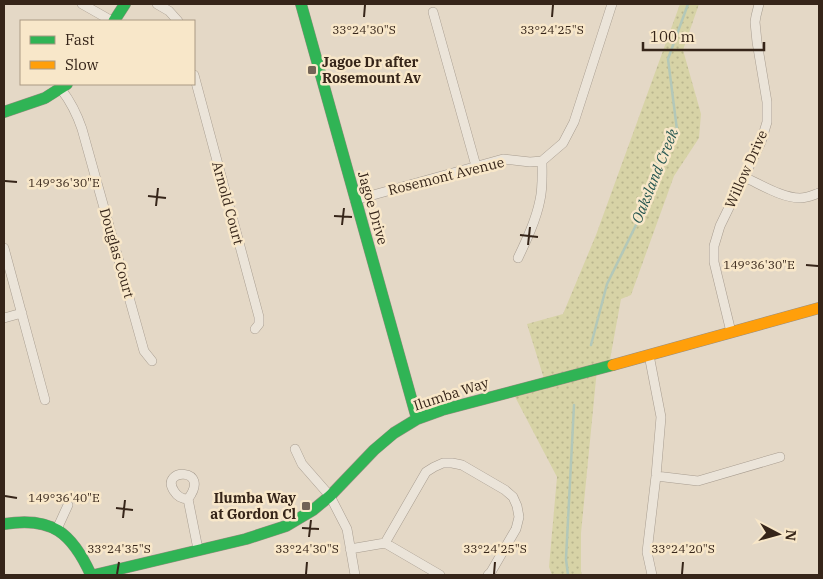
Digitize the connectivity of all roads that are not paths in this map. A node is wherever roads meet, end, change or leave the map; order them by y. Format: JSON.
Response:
{"nodes":[{"id":1,"x":82,"y":4,"type":"edge"},
{"id":2,"x":125,"y":4,"type":"edge"},
{"id":3,"x":157,"y":4,"type":"edge"},
{"id":4,"x":301,"y":4,"type":"edge"},
{"id":5,"x":612,"y":4,"type":"edge"},
{"id":6,"x":759,"y":4,"type":"edge"},
{"id":7,"x":433,"y":12,"type":"dead end"},
{"id":8,"x":111,"y":20,"type":"edge"},
{"id":9,"x":114,"y":20,"type":"edge"},
{"id":10,"x":177,"y":20,"type":"edge"},
{"id":11,"x":195,"y":80,"type":"edge"},
{"id":12,"x":64,"y":86,"type":"edge"},
{"id":13,"x":4,"y":112,"type":"edge"},
{"id":14,"x":542,"y":161,"type":"junction"},
{"id":15,"x":476,"y":166,"type":"junction"},
{"id":16,"x":744,"y":177,"type":"junction"},
{"id":17,"x":819,"y":193,"type":"edge"},
{"id":18,"x":355,"y":200,"type":"junction"},
{"id":19,"x":4,"y":248,"type":"edge"},
{"id":20,"x":518,"y":258,"type":"dead end"},
{"id":21,"x":819,"y":308,"type":"edge"},
{"id":22,"x":22,"y":313,"type":"junction"},
{"id":23,"x":4,"y":318,"type":"edge"},
{"id":24,"x":255,"y":329,"type":"dead end"},
{"id":25,"x":731,"y":332,"type":"junction"},
{"id":26,"x":650,"y":355,"type":"junction"},
{"id":27,"x":152,"y":361,"type":"dead end"},
{"id":28,"x":45,"y":400,"type":"dead end"},
{"id":29,"x":417,"y":419,"type":"junction"},
{"id":30,"x":295,"y":449,"type":"dead end"},
{"id":31,"x":780,"y":458,"type":"dead end"},
{"id":32,"x":656,"y":476,"type":"junction"},
{"id":33,"x":330,"y":496,"type":"junction"},
{"id":34,"x":188,"y":499,"type":"dead end"},
{"id":35,"x":68,"y":505,"type":"dead end"},
{"id":36,"x":4,"y":524,"type":"edge"},
{"id":37,"x":57,"y":529,"type":"junction"},
{"id":38,"x":385,"y":543,"type":"junction"},
{"id":39,"x":198,"y":549,"type":"junction"},
{"id":40,"x":350,"y":549,"type":"junction"},
{"id":41,"x":93,"y":575,"type":"edge"},
{"id":42,"x":355,"y":575,"type":"edge"},
{"id":43,"x":440,"y":575,"type":"edge"},
{"id":44,"x":488,"y":575,"type":"edge"},
{"id":45,"x":652,"y":575,"type":"edge"}],
"edges":[{"from":1,"to":8,"type":"street"},
{"from":2,"to":9,"type":"street"},
{"from":3,"to":10,"type":"street"},
{"from":4,"to":18,"type":"street","name":"Jagoe Drive"},
{"from":5,"to":14,"type":"street"},
{"from":6,"to":16,"type":"street","name":"Willow Drive"},
{"from":7,"to":15,"type":"street"},
{"from":11,"to":24,"type":"street","name":"Arnold Court"},
{"from":12,"to":13,"type":"street"},
{"from":12,"to":27,"type":"street","name":"Douglas Court"},
{"from":14,"to":15,"type":"street","name":"Rosemont Avenue"},
{"from":14,"to":20,"type":"street"},
{"from":15,"to":18,"type":"street","name":"Rosemont Avenue"},
{"from":16,"to":17,"type":"street"},
{"from":16,"to":25,"type":"street","name":"Willow Drive"},
{"from":18,"to":29,"type":"street","name":"Jagoe Drive"},
{"from":19,"to":22,"type":"street"},
{"from":21,"to":25,"type":"street","name":"Ilumba Way"},
{"from":22,"to":23,"type":"street"},
{"from":22,"to":28,"type":"street"},
{"from":25,"to":26,"type":"street","name":"Ilumba Way"},
{"from":26,"to":29,"type":"street","name":"Ilumba Way"},
{"from":26,"to":32,"type":"street"},
{"from":29,"to":33,"type":"street","name":"Ilumba Way"},
{"from":30,"to":33,"type":"street"},
{"from":31,"to":32,"type":"street"},
{"from":32,"to":45,"type":"street"},
{"from":33,"to":39,"type":"street","name":"Ilumba Way"},
{"from":33,"to":40,"type":"street"},
{"from":34,"to":39,"type":"street"},
{"from":35,"to":37,"type":"street"},
{"from":36,"to":37,"type":"street"},
{"from":37,"to":41,"type":"street"},
{"from":38,"to":40,"type":"street"},
{"from":38,"to":43,"type":"street"},
{"from":38,"to":44,"type":"street"},
{"from":39,"to":41,"type":"street","name":"Ilumba Way"},
{"from":40,"to":42,"type":"street"}]}
